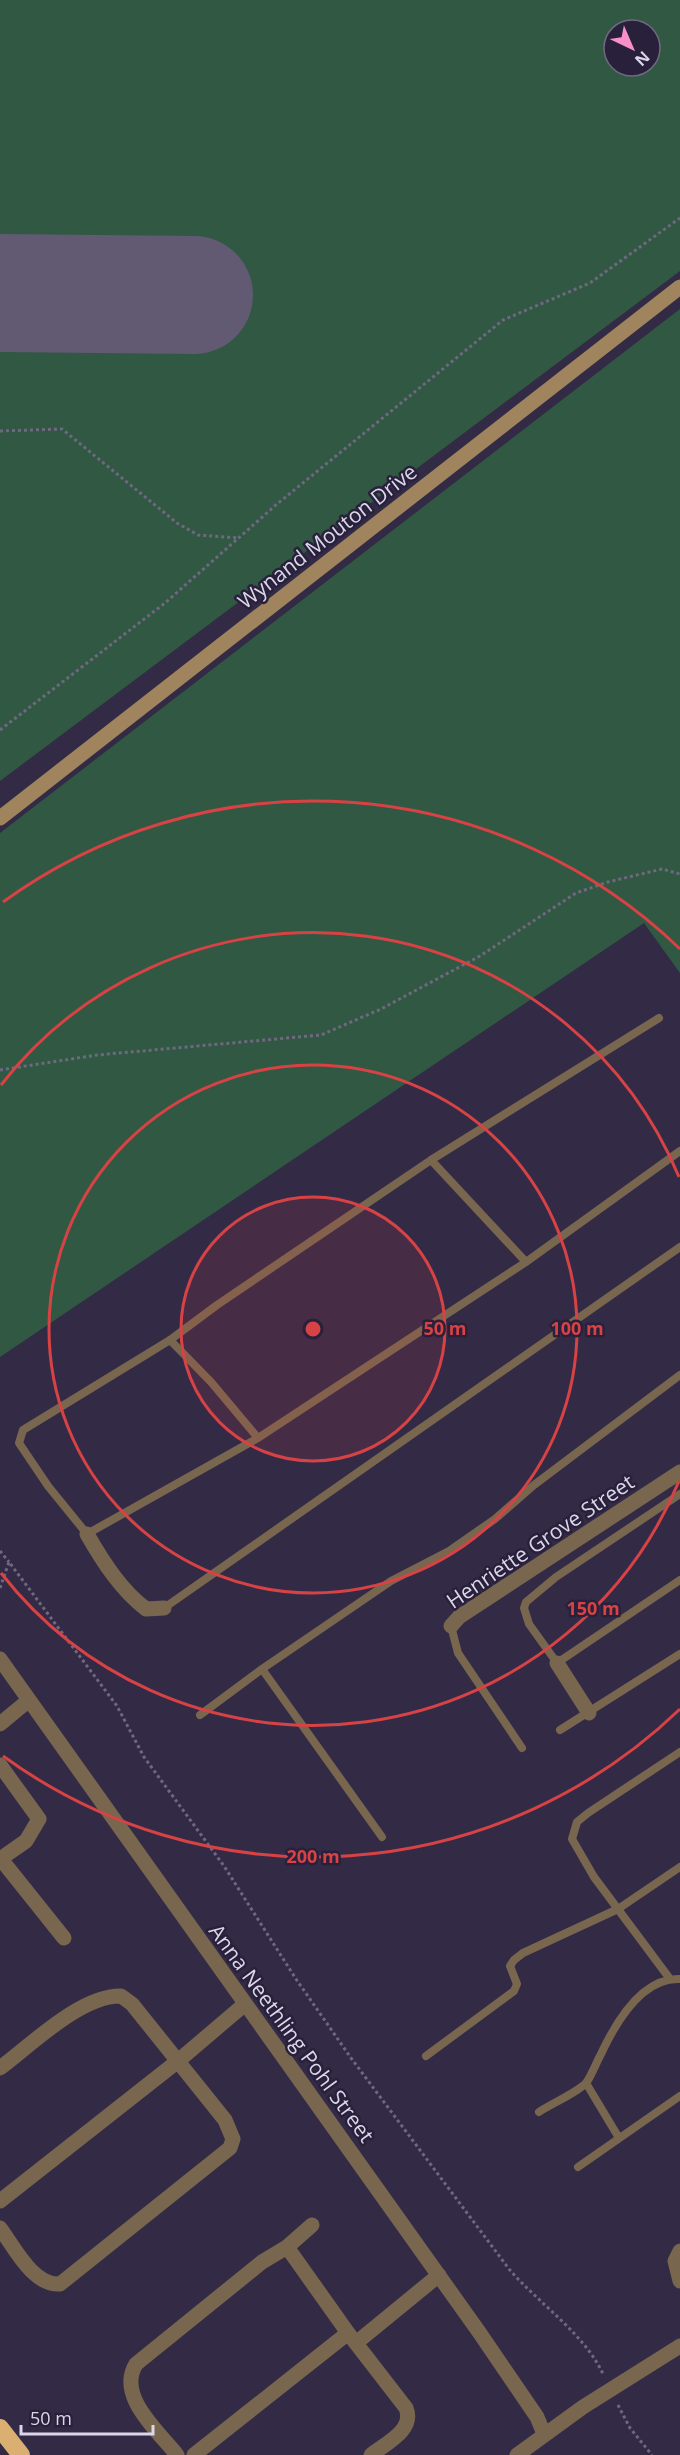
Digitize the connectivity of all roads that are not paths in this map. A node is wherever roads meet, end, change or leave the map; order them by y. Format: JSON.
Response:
{"nodes":[{"id":1,"x":680,"y":287,"type":"edge"},
{"id":2,"x":0,"y":818,"type":"edge"},
{"id":3,"x":659,"y":1018,"type":"dead end"},
{"id":4,"x":680,"y":1151,"type":"edge"},
{"id":5,"x":431,"y":1160,"type":"junction"},
{"id":6,"x":680,"y":1247,"type":"edge"},
{"id":7,"x":525,"y":1262,"type":"junction"},
{"id":8,"x":170,"y":1340,"type":"junction"},
{"id":9,"x":680,"y":1375,"type":"edge"},
{"id":10,"x":258,"y":1438,"type":"junction"},
{"id":11,"x":680,"y":1472,"type":"edge"},
{"id":12,"x":680,"y":1494,"type":"edge"},
{"id":13,"x":87,"y":1534,"type":"junction"},
{"id":14,"x":680,"y":1580,"type":"edge"},
{"id":15,"x":164,"y":1608,"type":"joint"},
{"id":16,"x":451,"y":1626,"type":"joint"},
{"id":17,"x":680,"y":1654,"type":"edge"},
{"id":18,"x":0,"y":1659,"type":"edge"},
{"id":19,"x":557,"y":1663,"type":"junction"},
{"id":20,"x":262,"y":1669,"type":"junction"},
{"id":21,"x":29,"y":1700,"type":"junction"},
{"id":22,"x":589,"y":1713,"type":"junction"},
{"id":23,"x":200,"y":1715,"type":"dead end"},
{"id":24,"x":0,"y":1724,"type":"edge"},
{"id":25,"x":560,"y":1730,"type":"dead end"},
{"id":26,"x":522,"y":1748,"type":"dead end"},
{"id":27,"x":680,"y":1752,"type":"edge"},
{"id":28,"x":0,"y":1765,"type":"edge"},
{"id":29,"x":382,"y":1837,"type":"dead end"},
{"id":30,"x":0,"y":1859,"type":"edge"},
{"id":31,"x":680,"y":1867,"type":"edge"},
{"id":32,"x":618,"y":1909,"type":"junction"},
{"id":33,"x":64,"y":1938,"type":"dead end"},
{"id":34,"x":670,"y":1978,"type":"junction"},
{"id":35,"x":680,"y":1979,"type":"edge"},
{"id":36,"x":245,"y":2004,"type":"junction"},
{"id":37,"x":426,"y":2056,"type":"dead end"},
{"id":38,"x":178,"y":2061,"type":"junction"},
{"id":39,"x":0,"y":2068,"type":"edge"},
{"id":40,"x":586,"y":2084,"type":"junction"},
{"id":41,"x":680,"y":2096,"type":"edge"},
{"id":42,"x":539,"y":2112,"type":"dead end"},
{"id":43,"x":619,"y":2138,"type":"junction"},
{"id":44,"x":578,"y":2167,"type":"dead end"},
{"id":45,"x":0,"y":2201,"type":"edge"},
{"id":46,"x":312,"y":2225,"type":"dead end"},
{"id":47,"x":0,"y":2228,"type":"edge"},
{"id":48,"x":287,"y":2247,"type":"junction"},
{"id":49,"x":680,"y":2252,"type":"edge"},
{"id":50,"x":439,"y":2275,"type":"junction"},
{"id":51,"x":680,"y":2282,"type":"edge"},
{"id":52,"x":352,"y":2338,"type":"junction"},
{"id":53,"x":680,"y":2346,"type":"edge"},
{"id":54,"x":0,"y":2428,"type":"edge"},
{"id":55,"x":544,"y":2434,"type":"junction"},
{"id":56,"x":21,"y":2455,"type":"edge"},
{"id":57,"x":177,"y":2455,"type":"edge"},
{"id":58,"x":194,"y":2455,"type":"edge"},
{"id":59,"x":371,"y":2455,"type":"edge"},
{"id":60,"x":517,"y":2455,"type":"edge"}],
"edges":[{"from":1,"to":2,"type":"street","name":"Wynand Mouton Drive"},
{"from":3,"to":5,"type":"lane"},
{"from":4,"to":7,"type":"lane"},
{"from":5,"to":7,"type":"lane"},
{"from":5,"to":8,"type":"lane"},
{"from":6,"to":15,"type":"lane"},
{"from":7,"to":10,"type":"lane"},
{"from":8,"to":10,"type":"lane"},
{"from":8,"to":13,"type":"lane"},
{"from":9,"to":20,"type":"lane"},
{"from":10,"to":13,"type":"lane"},
{"from":11,"to":16,"type":"street","name":"Henriette Grove Street"},
{"from":12,"to":19,"type":"lane"},
{"from":13,"to":15,"type":"street"},
{"from":14,"to":19,"type":"lane"},
{"from":16,"to":26,"type":"lane","name":"Henriette Grove Street"},
{"from":17,"to":22,"type":"lane"},
{"from":18,"to":21,"type":"street","name":"Anna Neethling Pohl Street"},
{"from":19,"to":22,"type":"street"},
{"from":20,"to":23,"type":"lane"},
{"from":20,"to":29,"type":"lane"},
{"from":21,"to":24,"type":"street"},
{"from":21,"to":36,"type":"street","name":"Anna Neethling Pohl Street"},
{"from":22,"to":25,"type":"lane"},
{"from":27,"to":32,"type":"lane"},
{"from":28,"to":30,"type":"street"},
{"from":30,"to":33,"type":"street"},
{"from":31,"to":32,"type":"lane"},
{"from":32,"to":34,"type":"lane"},
{"from":32,"to":37,"type":"lane"},
{"from":34,"to":35,"type":"lane"},
{"from":34,"to":40,"type":"lane"},
{"from":36,"to":38,"type":"street"},
{"from":36,"to":50,"type":"street","name":"Anna Neethling Pohl Street"},
{"from":38,"to":39,"type":"street"},
{"from":38,"to":45,"type":"street"},
{"from":38,"to":47,"type":"street"},
{"from":40,"to":42,"type":"lane"},
{"from":40,"to":43,"type":"lane"},
{"from":41,"to":43,"type":"lane"},
{"from":43,"to":44,"type":"lane"},
{"from":46,"to":48,"type":"street"},
{"from":48,"to":52,"type":"street"},
{"from":48,"to":57,"type":"street"},
{"from":49,"to":51,"type":"street"},
{"from":50,"to":52,"type":"street"},
{"from":50,"to":55,"type":"street","name":"Anna Neethling Pohl Street"},
{"from":52,"to":58,"type":"street"},
{"from":52,"to":59,"type":"street"},
{"from":53,"to":55,"type":"street"},
{"from":54,"to":56,"type":"highway"},
{"from":55,"to":60,"type":"street"}]}
